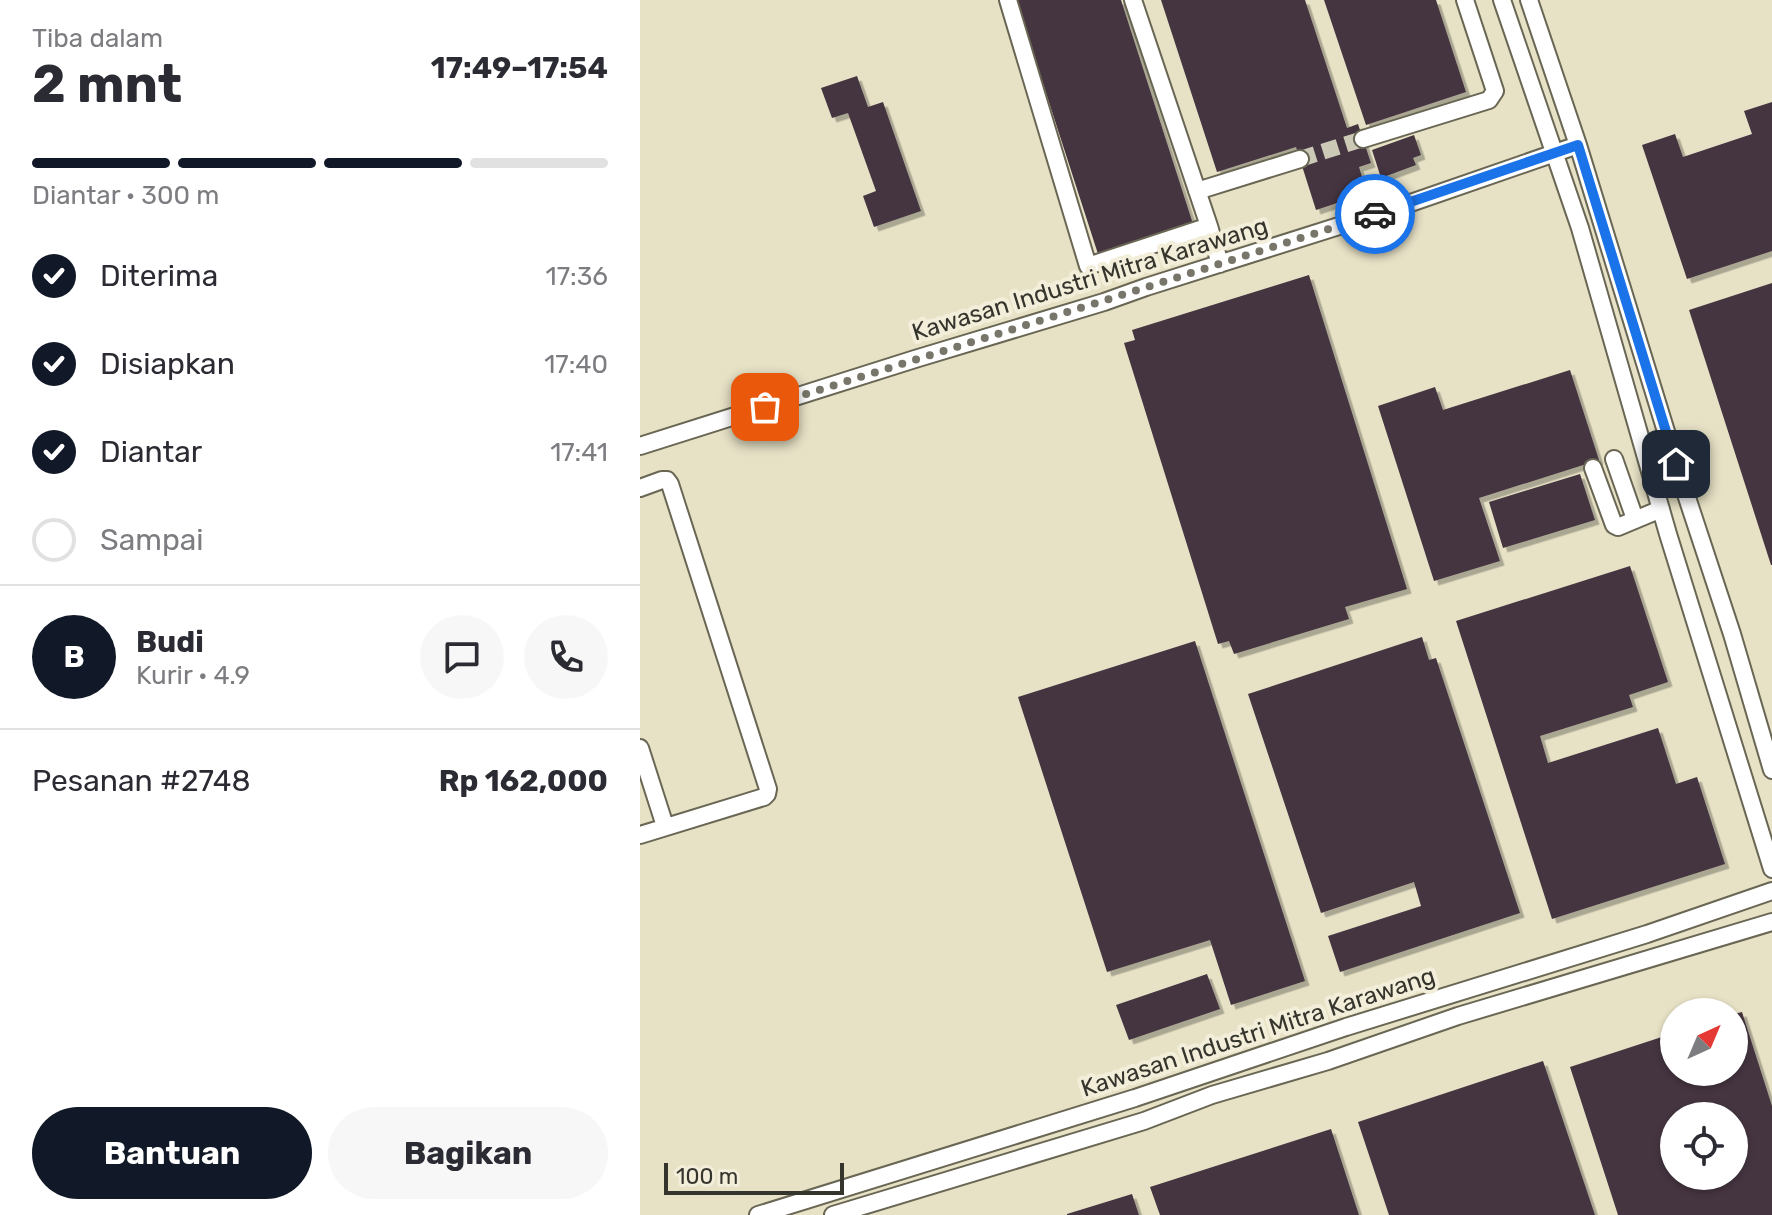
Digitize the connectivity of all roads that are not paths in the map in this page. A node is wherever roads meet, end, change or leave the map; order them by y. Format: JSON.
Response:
{"nodes":[{"id":1,"x":1008,"y":0,"type":"edge"},
{"id":2,"x":1133,"y":0,"type":"edge"},
{"id":3,"x":1465,"y":0,"type":"edge"},
{"id":4,"x":1502,"y":0,"type":"edge"},
{"id":5,"x":1529,"y":0,"type":"edge"},
{"id":6,"x":1554,"y":72,"type":"junction"},
{"id":7,"x":1529,"y":80,"type":"junction"},
{"id":8,"x":1363,"y":139,"type":"tunnel mouth"},
{"id":9,"x":1578,"y":145,"type":"junction"},
{"id":10,"x":1554,"y":154,"type":"junction"},
{"id":11,"x":1300,"y":159,"type":"tunnel mouth"},
{"id":12,"x":1197,"y":191,"type":"junction"},
{"id":13,"x":1209,"y":226,"type":"junction"},
{"id":14,"x":1220,"y":264,"type":"junction"},
{"id":15,"x":640,"y":446,"type":"edge"},
{"id":16,"x":1614,"y":459,"type":"dead end"},
{"id":17,"x":1593,"y":468,"type":"dead end"},
{"id":18,"x":640,"y":488,"type":"edge"},
{"id":19,"x":1661,"y":509,"type":"junction"},
{"id":20,"x":1635,"y":519,"type":"junction"},
{"id":21,"x":1748,"y":692,"type":"junction"},
{"id":22,"x":1719,"y":697,"type":"junction"},
{"id":23,"x":640,"y":748,"type":"edge"},
{"id":24,"x":1772,"y":770,"type":"edge"},
{"id":25,"x":665,"y":826,"type":"junction"},
{"id":26,"x":640,"y":835,"type":"edge"},
{"id":27,"x":1772,"y":869,"type":"edge"},
{"id":28,"x":1772,"y":891,"type":"edge"},
{"id":29,"x":1772,"y":922,"type":"edge"},
{"id":30,"x":758,"y":1215,"type":"edge"},
{"id":31,"x":833,"y":1215,"type":"edge"}],
"edges":[{"from":1,"to":13,"type":"street"},
{"from":2,"to":12,"type":"street"},
{"from":3,"to":8,"type":"street"},
{"from":4,"to":7,"type":"street"},
{"from":5,"to":6,"type":"street"},
{"from":6,"to":7,"type":"street"},
{"from":6,"to":9,"type":"street"},
{"from":7,"to":10,"type":"street"},
{"from":9,"to":10,"type":"street","name":"Kawasan Industri Mitra Karawang"},
{"from":9,"to":21,"type":"street"},
{"from":10,"to":14,"type":"street","name":"Kawasan Industri Mitra Karawang"},
{"from":10,"to":19,"type":"street"},
{"from":11,"to":12,"type":"street"},
{"from":12,"to":13,"type":"street"},
{"from":13,"to":14,"type":"street"},
{"from":14,"to":15,"type":"street","name":"Kawasan Industri Mitra Karawang"},
{"from":16,"to":20,"type":"street"},
{"from":17,"to":20,"type":"street"},
{"from":18,"to":25,"type":"street"},
{"from":19,"to":20,"type":"street"},
{"from":19,"to":22,"type":"street"},
{"from":21,"to":22,"type":"street"},
{"from":21,"to":24,"type":"street"},
{"from":22,"to":27,"type":"street"},
{"from":23,"to":25,"type":"street"},
{"from":25,"to":26,"type":"street"},
{"from":28,"to":30,"type":"street","name":"Kawasan Industri Mitra Karawang"},
{"from":29,"to":31,"type":"street","name":"Kawasan Industri Mitra Karawang"}]}
